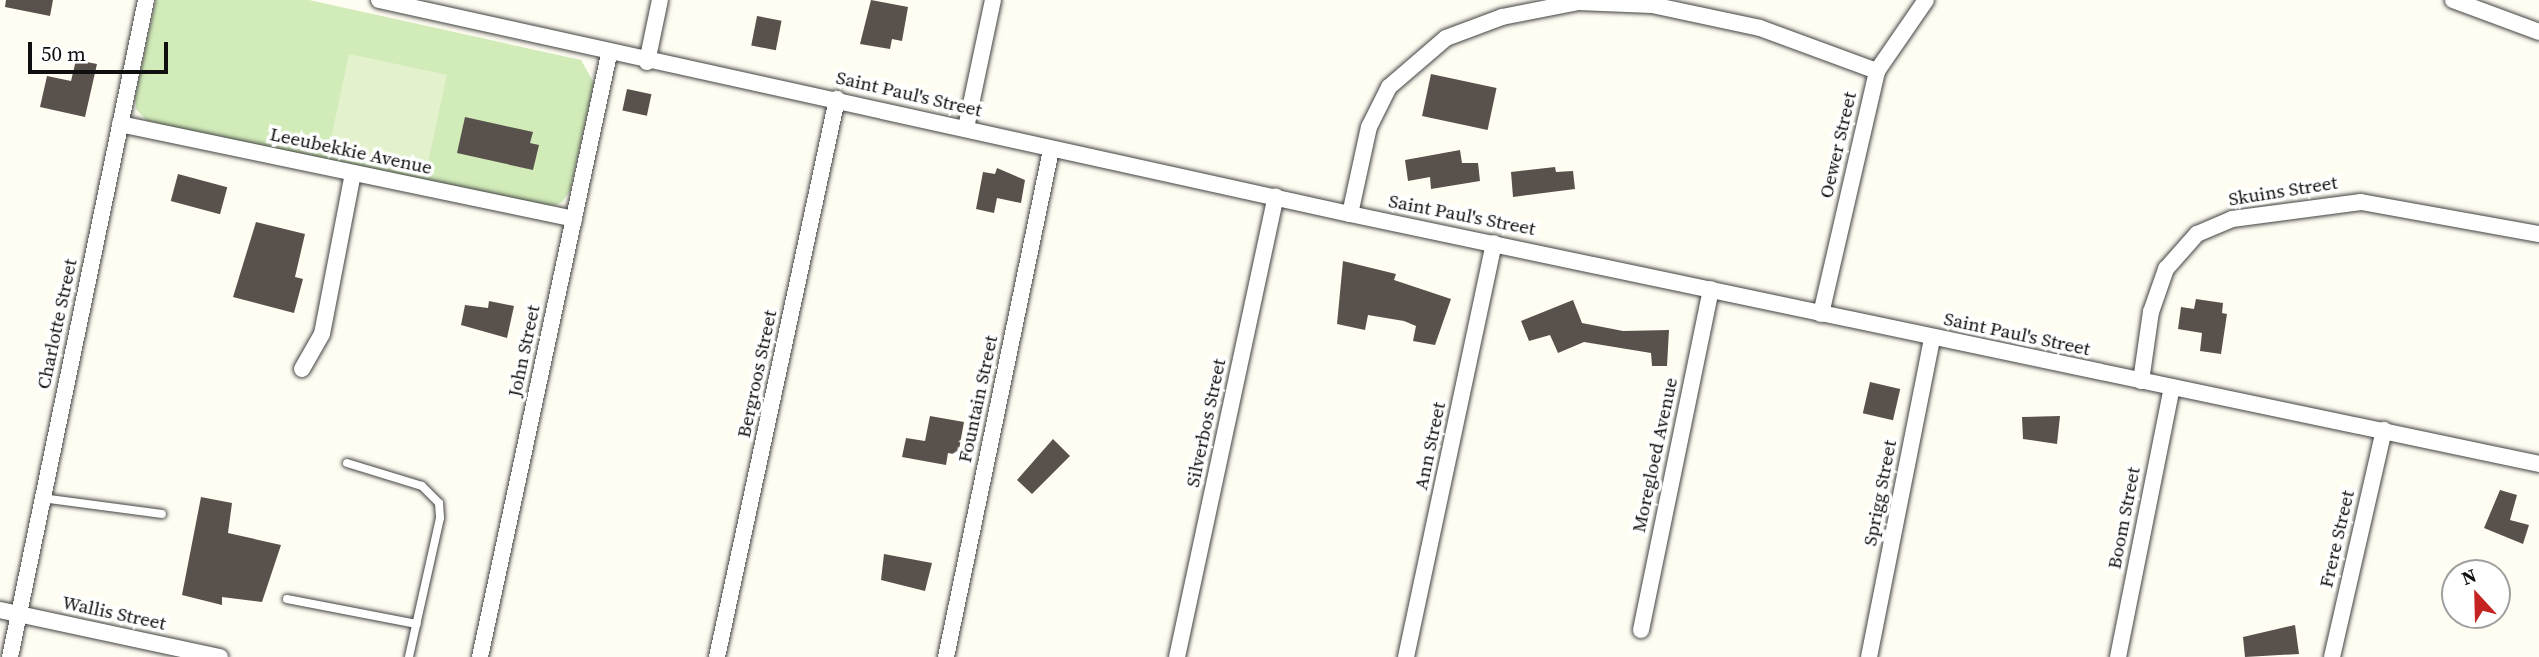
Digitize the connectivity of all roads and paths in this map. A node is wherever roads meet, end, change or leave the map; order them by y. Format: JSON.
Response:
{"nodes":[{"id":1,"x":146,"y":0,"type":"edge"},
{"id":2,"x":379,"y":0,"type":"edge"},
{"id":3,"x":660,"y":0,"type":"edge"},
{"id":4,"x":993,"y":0,"type":"edge"},
{"id":5,"x":1926,"y":0,"type":"edge"},
{"id":6,"x":2453,"y":0,"type":"edge"},
{"id":7,"x":2539,"y":32,"type":"edge"},
{"id":8,"x":609,"y":54,"type":"junction"},
{"id":9,"x":647,"y":62,"type":"junction"},
{"id":10,"x":1877,"y":71,"type":"junction"},
{"id":11,"x":837,"y":99,"type":"junction"},
{"id":12,"x":120,"y":124,"type":"junction"},
{"id":13,"x":966,"y":128,"type":"junction"},
{"id":14,"x":1051,"y":150,"type":"junction"},
{"id":15,"x":353,"y":173,"type":"junction"},
{"id":16,"x":1276,"y":197,"type":"junction"},
{"id":17,"x":1350,"y":214,"type":"junction"},
{"id":18,"x":574,"y":219,"type":"junction"},
{"id":19,"x":2539,"y":234,"type":"edge"},
{"id":20,"x":1494,"y":243,"type":"junction"},
{"id":21,"x":1710,"y":289,"type":"junction"},
{"id":22,"x":1821,"y":314,"type":"junction"},
{"id":23,"x":1932,"y":338,"type":"junction"},
{"id":24,"x":302,"y":369,"type":"dead end"},
{"id":25,"x":2141,"y":381,"type":"junction"},
{"id":26,"x":2172,"y":387,"type":"junction"},
{"id":27,"x":2384,"y":430,"type":"junction"},
{"id":28,"x":347,"y":463,"type":"dead end"},
{"id":29,"x":2539,"y":464,"type":"edge"},
{"id":30,"x":42,"y":498,"type":"junction"},
{"id":31,"x":162,"y":514,"type":"dead end"},
{"id":32,"x":286,"y":599,"type":"dead end"},
{"id":33,"x":0,"y":610,"type":"edge"},
{"id":34,"x":18,"y":614,"type":"junction"},
{"id":35,"x":416,"y":624,"type":"junction"},
{"id":36,"x":1641,"y":630,"type":"dead end"},
{"id":37,"x":10,"y":657,"type":"edge"},
{"id":38,"x":220,"y":657,"type":"edge"},
{"id":39,"x":409,"y":657,"type":"edge"},
{"id":40,"x":481,"y":657,"type":"edge"},
{"id":41,"x":717,"y":657,"type":"edge"},
{"id":42,"x":946,"y":657,"type":"edge"},
{"id":43,"x":1177,"y":657,"type":"edge"},
{"id":44,"x":1406,"y":657,"type":"edge"},
{"id":45,"x":1869,"y":657,"type":"edge"},
{"id":46,"x":2118,"y":657,"type":"edge"},
{"id":47,"x":2332,"y":657,"type":"edge"}],
"edges":[{"from":1,"to":12,"type":"street","name":"Charlotte Street"},
{"from":2,"to":8,"type":"street","name":"Saint Paul's Street"},
{"from":3,"to":9,"type":"street"},
{"from":4,"to":13,"type":"street"},
{"from":5,"to":10,"type":"street","name":"Oewer Street"},
{"from":6,"to":7,"type":"street"},
{"from":8,"to":9,"type":"street","name":"Saint Paul's Street"},
{"from":8,"to":18,"type":"street","name":"John Street"},
{"from":9,"to":11,"type":"street","name":"Saint Paul's Street"},
{"from":10,"to":17,"type":"street"},
{"from":10,"to":22,"type":"street","name":"Oewer Street"},
{"from":11,"to":13,"type":"street","name":"Saint Paul's Street"},
{"from":11,"to":41,"type":"street","name":"Bergroos Street"},
{"from":12,"to":15,"type":"street","name":"Leeubekkie Avenue"},
{"from":12,"to":30,"type":"street","name":"Charlotte Street"},
{"from":13,"to":14,"type":"street","name":"Saint Paul's Street"},
{"from":14,"to":16,"type":"street","name":"Saint Paul's Street"},
{"from":14,"to":42,"type":"street","name":"Fountain Street"},
{"from":15,"to":18,"type":"street","name":"Leeubekkie Avenue"},
{"from":15,"to":24,"type":"street"},
{"from":16,"to":17,"type":"street","name":"Saint Paul's Street"},
{"from":16,"to":43,"type":"street","name":"Silverbos Street"},
{"from":17,"to":20,"type":"street","name":"Saint Paul's Street"},
{"from":18,"to":40,"type":"street","name":"John Street"},
{"from":19,"to":25,"type":"street","name":"Skuins Street"},
{"from":20,"to":21,"type":"street","name":"Saint Paul's Street"},
{"from":20,"to":44,"type":"street","name":"Ann Street"},
{"from":21,"to":22,"type":"street","name":"Saint Paul's Street"},
{"from":21,"to":36,"type":"street","name":"Moregloed Avenue"},
{"from":22,"to":23,"type":"street","name":"Saint Paul's Street"},
{"from":23,"to":25,"type":"street","name":"Saint Paul's Street"},
{"from":23,"to":45,"type":"street","name":"Sprigg Street"},
{"from":25,"to":26,"type":"street","name":"Saint Paul's Street"},
{"from":26,"to":27,"type":"street","name":"Saint Paul's Street"},
{"from":26,"to":46,"type":"street","name":"Boom Street"},
{"from":27,"to":29,"type":"street","name":"Saint Paul's Street"},
{"from":27,"to":47,"type":"street","name":"Frere Street"},
{"from":28,"to":35,"type":"lane"},
{"from":30,"to":31,"type":"lane"},
{"from":30,"to":34,"type":"street","name":"Charlotte Street"},
{"from":32,"to":35,"type":"lane"},
{"from":33,"to":34,"type":"street","name":"Wallis Street"},
{"from":34,"to":37,"type":"street","name":"Charlotte Street"},
{"from":34,"to":38,"type":"street","name":"Wallis Street"},
{"from":35,"to":39,"type":"lane"}]}
